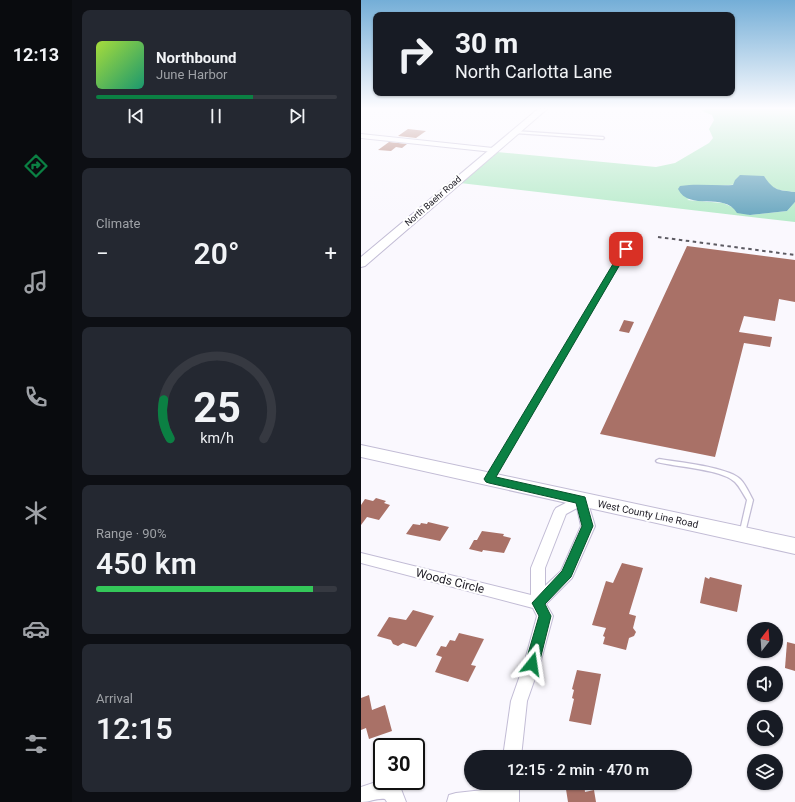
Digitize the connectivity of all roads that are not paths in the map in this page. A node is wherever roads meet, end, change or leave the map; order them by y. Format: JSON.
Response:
{"nodes":[{"id":1,"x":459,"y":146,"type":"edge"},
{"id":2,"x":497,"y":146,"type":"edge"},
{"id":3,"x":493,"y":150,"type":"junction"},
{"id":4,"x":626,"y":249,"type":"dead end"},
{"id":5,"x":361,"y":264,"type":"edge"},
{"id":6,"x":361,"y":451,"type":"edge"},
{"id":7,"x":659,"y":461,"type":"dead end"},
{"id":8,"x":489,"y":479,"type":"junction"},
{"id":9,"x":581,"y":500,"type":"junction"},
{"id":10,"x":742,"y":535,"type":"junction"},
{"id":11,"x":795,"y":546,"type":"edge"},
{"id":12,"x":361,"y":558,"type":"edge"},
{"id":13,"x":538,"y":603,"type":"junction"},
{"id":14,"x":513,"y":750,"type":"edge"},
{"id":15,"x":510,"y":794,"type":"edge"},
{"id":16,"x":361,"y":798,"type":"edge"},
{"id":17,"x":397,"y":802,"type":"edge"},
{"id":18,"x":456,"y":802,"type":"edge"}],
"edges":[{"from":1,"to":3,"type":"street"},
{"from":2,"to":3,"type":"street","name":"North Baehr Road"},
{"from":3,"to":5,"type":"street","name":"North Baehr Road"},
{"from":4,"to":8,"type":"lane"},
{"from":6,"to":8,"type":"street","name":"West County Line Road"},
{"from":7,"to":10,"type":"lane"},
{"from":8,"to":9,"type":"street","name":"West County Line Road"},
{"from":9,"to":10,"type":"street","name":"West County Line Road"},
{"from":9,"to":13,"type":"street"},
{"from":9,"to":13,"type":"street"},
{"from":10,"to":11,"type":"street","name":"West County Line Road"},
{"from":12,"to":13,"type":"street","name":"Woods Circle"},
{"from":13,"to":14,"type":"street"},
{"from":15,"to":18,"type":"street"},
{"from":16,"to":17,"type":"street"}]}
